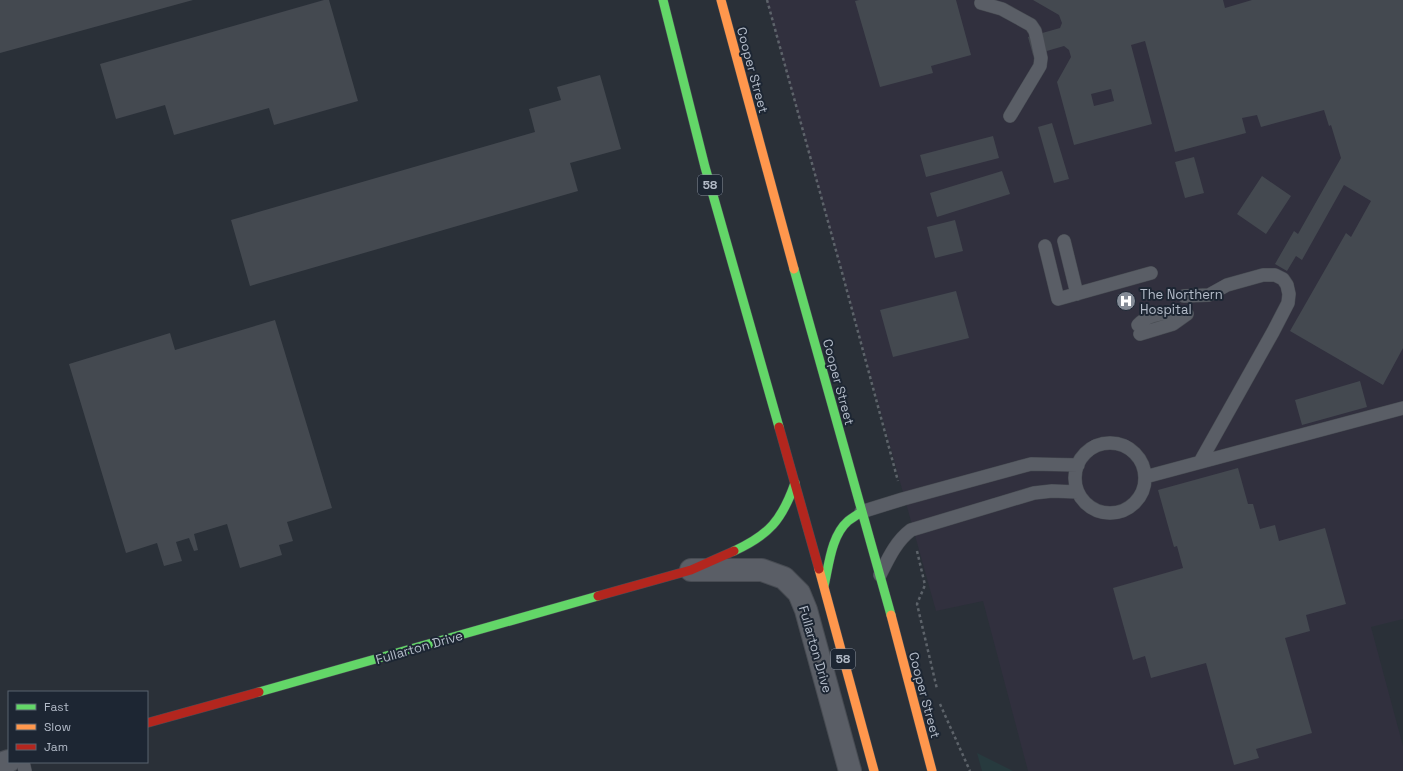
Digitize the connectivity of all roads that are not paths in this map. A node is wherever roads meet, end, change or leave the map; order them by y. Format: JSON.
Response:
{"nodes":[{"id":1,"x":663,"y":0,"type":"edge"},
{"id":2,"x":721,"y":0,"type":"edge"},
{"id":3,"x":981,"y":3,"type":"dead end"},
{"id":4,"x":1010,"y":116,"type":"dead end"},
{"id":5,"x":1064,"y":241,"type":"dead end"},
{"id":6,"x":1045,"y":246,"type":"dead end"},
{"id":7,"x":1151,"y":273,"type":"dead end"},
{"id":8,"x":1077,"y":294,"type":"junction"},
{"id":9,"x":1184,"y":296,"type":"dead end"},
{"id":10,"x":1403,"y":408,"type":"edge"},
{"id":11,"x":1200,"y":462,"type":"junction"},
{"id":12,"x":1078,"y":465,"type":"junction"},
{"id":13,"x":1145,"y":477,"type":"junction"},
{"id":14,"x":794,"y":483,"type":"junction"},
{"id":15,"x":1078,"y":492,"type":"junction"},
{"id":16,"x":861,"y":512,"type":"junction"},
{"id":17,"x":691,"y":570,"type":"junction"},
{"id":18,"x":880,"y":575,"type":"junction"},
{"id":19,"x":824,"y":587,"type":"junction"},
{"id":20,"x":148,"y":723,"type":"edge"},
{"id":21,"x":850,"y":771,"type":"edge"},
{"id":22,"x":874,"y":771,"type":"edge"},
{"id":23,"x":932,"y":771,"type":"edge"}],
"edges":[{"from":1,"to":14,"type":"main road","number":"58"},
{"from":2,"to":16,"type":"main road","name":"Cooper Street"},
{"from":3,"to":4,"type":"lane"},
{"from":5,"to":8,"type":"lane"},
{"from":6,"to":8,"type":"lane"},
{"from":7,"to":8,"type":"lane"},
{"from":9,"to":11,"type":"lane"},
{"from":10,"to":11,"type":"lane"},
{"from":11,"to":13,"type":"lane"},
{"from":12,"to":13,"type":"lane"},
{"from":12,"to":15,"type":"lane"},
{"from":12,"to":16,"type":"lane"},
{"from":13,"to":15,"type":"lane"},
{"from":14,"to":17,"type":"main road","name":"Fullarton Drive"},
{"from":14,"to":19,"type":"main road","number":"58"},
{"from":15,"to":18,"type":"lane"},
{"from":16,"to":18,"type":"main road","name":"Cooper Street"},
{"from":16,"to":19,"type":"main road"},
{"from":17,"to":20,"type":"main road","name":"Fullarton Drive"},
{"from":17,"to":21,"type":"street","name":"Fullarton Drive"},
{"from":18,"to":23,"type":"main road","name":"Cooper Street"},
{"from":19,"to":22,"type":"main road","number":"58"}]}
